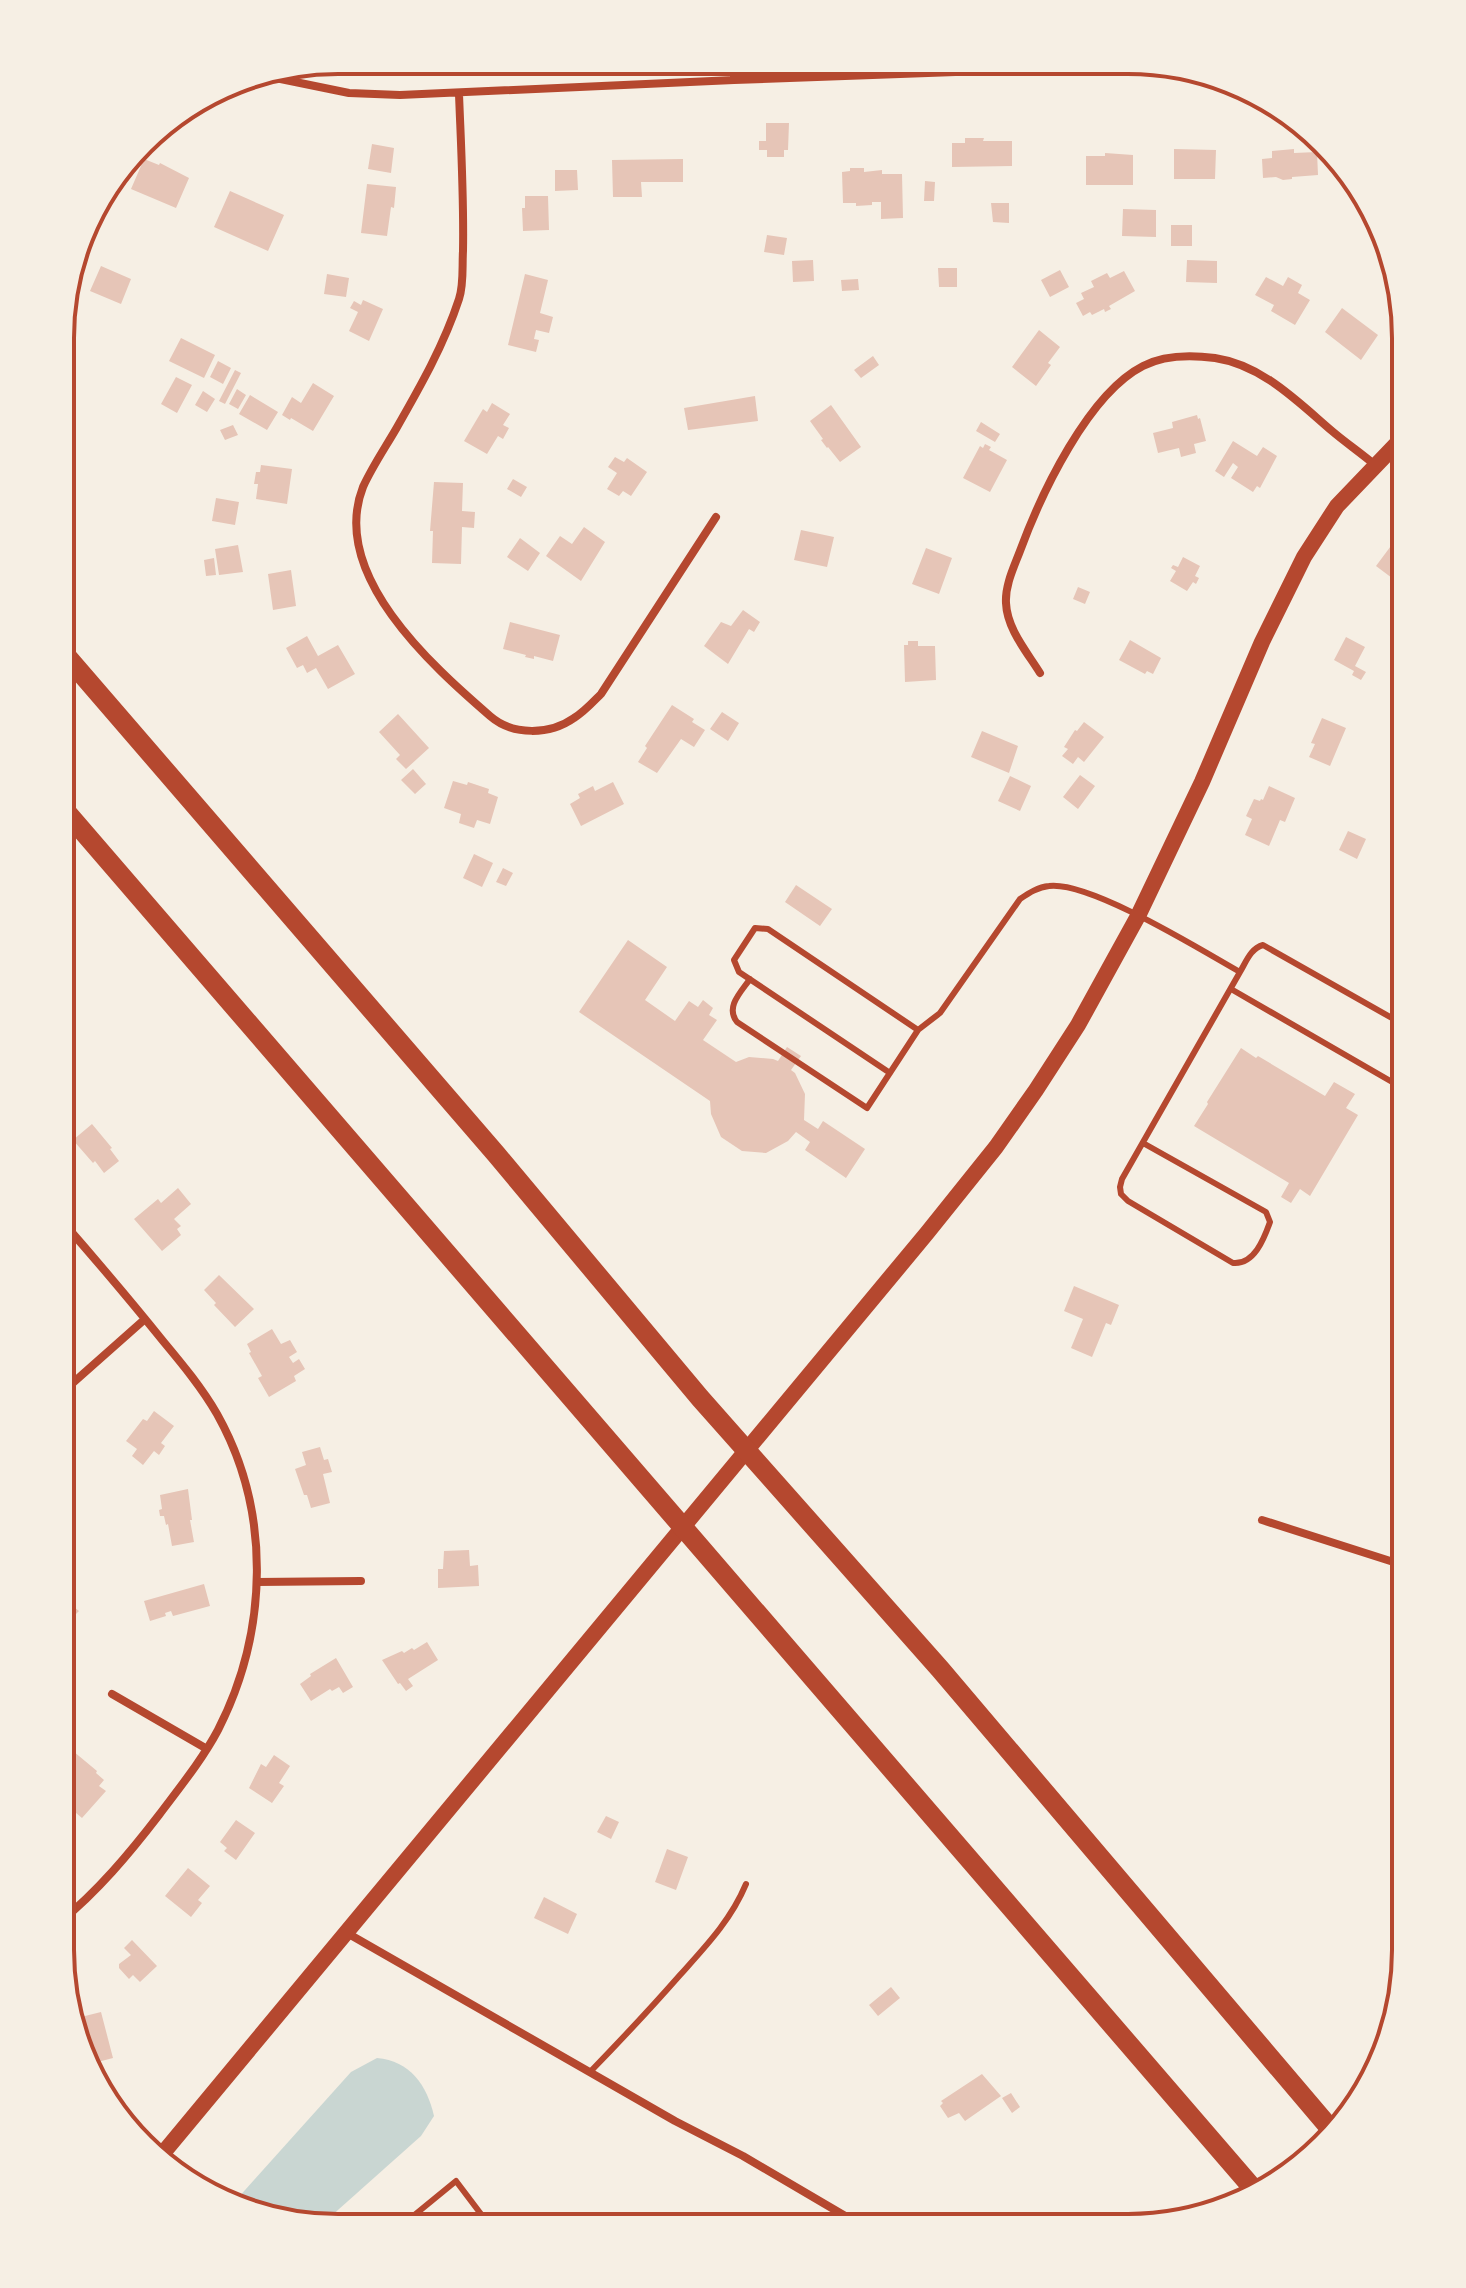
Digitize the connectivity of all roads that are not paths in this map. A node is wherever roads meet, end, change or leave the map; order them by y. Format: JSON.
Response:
{"nodes":[{"id":1,"x":734,"y":74,"type":"edge"},
{"id":2,"x":859,"y":74,"type":"edge"},
{"id":3,"x":283,"y":80,"type":"edge"},
{"id":4,"x":734,"y":80,"type":"junction"},
{"id":5,"x":459,"y":94,"type":"junction"},
{"id":6,"x":1392,"y":448,"type":"edge"},
{"id":7,"x":1375,"y":465,"type":"junction"},
{"id":8,"x":716,"y":517,"type":"dead end"},
{"id":9,"x":74,"y":665,"type":"edge"},
{"id":10,"x":1040,"y":673,"type":"dead end"},
{"id":11,"x":74,"y":821,"type":"edge"},
{"id":12,"x":1138,"y":916,"type":"junction"},
{"id":13,"x":1240,"y":972,"type":"junction"},
{"id":14,"x":750,"y":979,"type":"junction"},
{"id":15,"x":1231,"y":989,"type":"junction"},
{"id":16,"x":1392,"y":1018,"type":"edge"},
{"id":17,"x":918,"y":1030,"type":"junction"},
{"id":18,"x":890,"y":1073,"type":"junction"},
{"id":19,"x":1392,"y":1082,"type":"edge"},
{"id":20,"x":1143,"y":1143,"type":"junction"},
{"id":21,"x":74,"y":1235,"type":"edge"},
{"id":22,"x":145,"y":1319,"type":"junction"},
{"id":23,"x":74,"y":1382,"type":"edge"},
{"id":24,"x":1262,"y":1520,"type":"dead end"},
{"id":25,"x":1391,"y":1561,"type":"edge"},
{"id":26,"x":361,"y":1581,"type":"dead end"},
{"id":27,"x":257,"y":1582,"type":"junction"},
{"id":28,"x":112,"y":1694,"type":"dead end"},
{"id":29,"x":207,"y":1749,"type":"junction"},
{"id":30,"x":746,"y":1884,"type":"dead end"},
{"id":31,"x":74,"y":1909,"type":"edge"},
{"id":32,"x":347,"y":1933,"type":"junction"},
{"id":33,"x":590,"y":2072,"type":"junction"},
{"id":34,"x":1327,"y":2124,"type":"edge"},
{"id":35,"x":166,"y":2150,"type":"edge"},
{"id":36,"x":1249,"y":2184,"type":"edge"},
{"id":37,"x":416,"y":2214,"type":"edge"},
{"id":38,"x":481,"y":2214,"type":"edge"},
{"id":39,"x":842,"y":2214,"type":"edge"}],
"edges":[{"from":1,"to":4,"type":"street"},
{"from":2,"to":4,"type":"street"},
{"from":3,"to":5,"type":"street"},
{"from":4,"to":5,"type":"street"},
{"from":5,"to":8,"type":"street"},
{"from":6,"to":7,"type":"main road"},
{"from":7,"to":10,"type":"street"},
{"from":7,"to":12,"type":"main road"},
{"from":9,"to":34,"type":"highway"},
{"from":11,"to":36,"type":"highway"},
{"from":12,"to":13,"type":"lane"},
{"from":12,"to":17,"type":"lane"},
{"from":12,"to":32,"type":"main road"},
{"from":13,"to":15,"type":"lane"},
{"from":13,"to":16,"type":"lane"},
{"from":14,"to":17,"type":"lane"},
{"from":14,"to":18,"type":"lane"},
{"from":14,"to":18,"type":"lane"},
{"from":15,"to":19,"type":"lane"},
{"from":15,"to":20,"type":"lane"},
{"from":17,"to":18,"type":"lane"},
{"from":20,"to":20,"type":"lane"},
{"from":21,"to":22,"type":"street"},
{"from":22,"to":23,"type":"street"},
{"from":22,"to":27,"type":"street"},
{"from":24,"to":25,"type":"street"},
{"from":26,"to":27,"type":"street"},
{"from":27,"to":29,"type":"street"},
{"from":28,"to":29,"type":"street"},
{"from":29,"to":31,"type":"street"},
{"from":30,"to":33,"type":"lane"},
{"from":32,"to":33,"type":"street"},
{"from":32,"to":35,"type":"main road"},
{"from":33,"to":39,"type":"street"},
{"from":37,"to":38,"type":"lane"}]}
